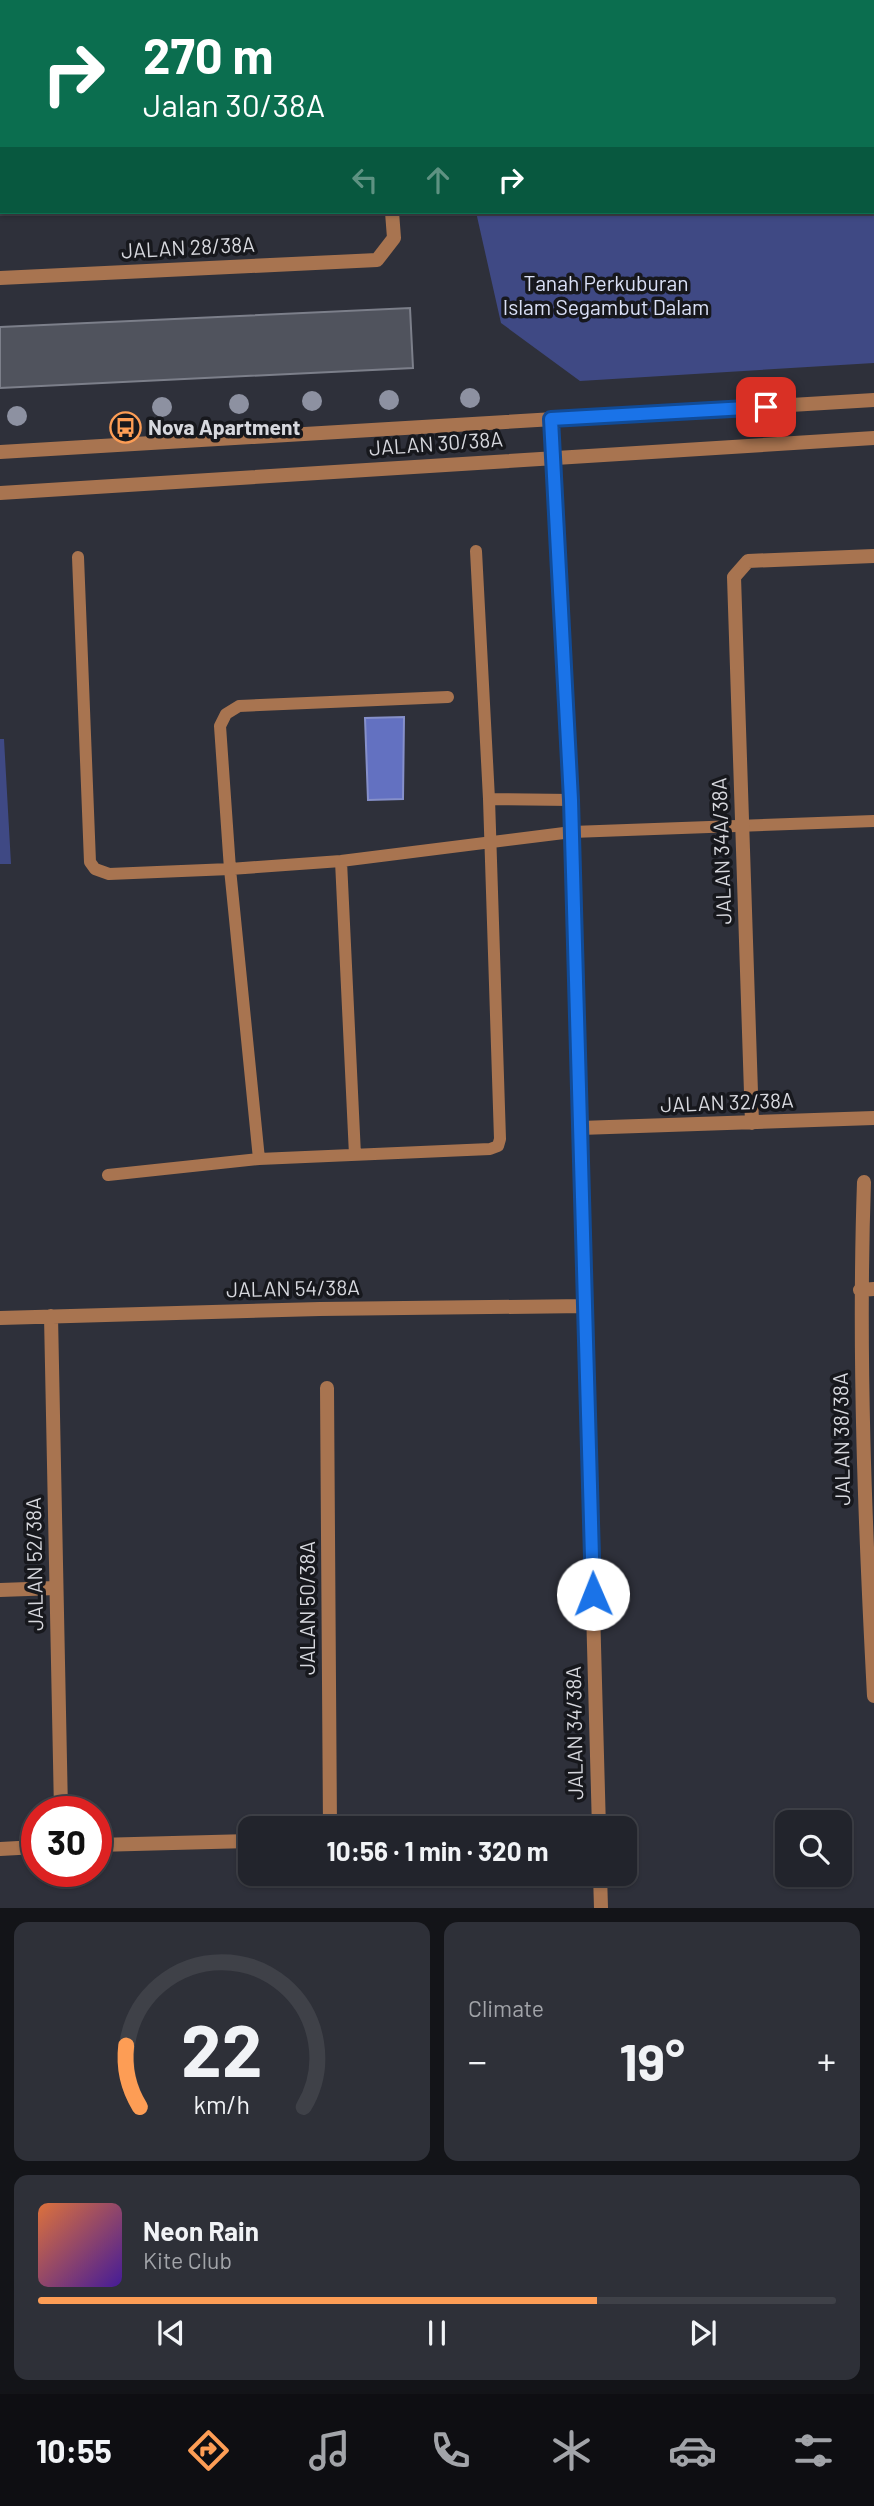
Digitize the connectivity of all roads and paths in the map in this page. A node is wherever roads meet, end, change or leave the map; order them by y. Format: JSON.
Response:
{"nodes":[{"id":1,"x":392,"y":214,"type":"edge"},
{"id":2,"x":0,"y":278,"type":"edge"},
{"id":3,"x":874,"y":400,"type":"edge"},
{"id":4,"x":551,"y":419,"type":"junction"},
{"id":5,"x":874,"y":438,"type":"edge"},
{"id":6,"x":0,"y":452,"type":"edge"},
{"id":7,"x":554,"y":457,"type":"junction"},
{"id":8,"x":0,"y":493,"type":"edge"},
{"id":9,"x":476,"y":551,"type":"dead end"},
{"id":10,"x":874,"y":556,"type":"edge"},
{"id":11,"x":78,"y":557,"type":"dead end"},
{"id":12,"x":448,"y":697,"type":"dead end"},
{"id":13,"x":489,"y":799,"type":"junction"},
{"id":14,"x":571,"y":800,"type":"junction"},
{"id":15,"x":874,"y":821,"type":"edge"},
{"id":16,"x":742,"y":827,"type":"junction"},
{"id":17,"x":572,"y":832,"type":"junction"},
{"id":18,"x":492,"y":840,"type":"junction"},
{"id":19,"x":341,"y":861,"type":"junction"},
{"id":20,"x":230,"y":869,"type":"junction"},
{"id":21,"x":874,"y":1118,"type":"edge"},
{"id":22,"x":752,"y":1123,"type":"junction"},
{"id":23,"x":580,"y":1128,"type":"junction"},
{"id":24,"x":355,"y":1154,"type":"junction"},
{"id":25,"x":259,"y":1159,"type":"junction"},
{"id":26,"x":108,"y":1175,"type":"dead end"},
{"id":27,"x":863,"y":1182,"type":"dead end"},
{"id":28,"x":867,"y":1289,"type":"edge"},
{"id":29,"x":586,"y":1306,"type":"junction"},
{"id":30,"x":51,"y":1317,"type":"junction"},
{"id":31,"x":0,"y":1318,"type":"edge"},
{"id":32,"x":327,"y":1388,"type":"dead end"},
{"id":33,"x":56,"y":1588,"type":"junction"},
{"id":34,"x":0,"y":1590,"type":"edge"},
{"id":35,"x":874,"y":1696,"type":"edge"},
{"id":36,"x":61,"y":1796,"type":"edge"},
{"id":37,"x":330,"y":1816,"type":"edge"},
{"id":38,"x":599,"y":1816,"type":"edge"},
{"id":39,"x":238,"y":1841,"type":"edge"},
{"id":40,"x":112,"y":1845,"type":"edge"},
{"id":41,"x":21,"y":1848,"type":"edge"},
{"id":42,"x":0,"y":1849,"type":"edge"},
{"id":43,"x":600,"y":1886,"type":"edge"},
{"id":44,"x":601,"y":1908,"type":"edge"}],
"edges":[{"from":1,"to":2,"type":"street","name":"JALAN 28/38A"},
{"from":3,"to":4,"type":"street","name":"JALAN 30/38A"},
{"from":4,"to":6,"type":"street","name":"JALAN 30/38A"},
{"from":4,"to":7,"type":"street","name":"JALAN 34/38A"},
{"from":5,"to":7,"type":"street","name":"JALAN 30/38A"},
{"from":7,"to":8,"type":"street","name":"JALAN 30/38A"},
{"from":7,"to":14,"type":"street","name":"JALAN 34/38A"},
{"from":9,"to":13,"type":"lane"},
{"from":10,"to":16,"type":"street","name":"JALAN 34A/38A"},
{"from":11,"to":20,"type":"lane"},
{"from":12,"to":20,"type":"lane"},
{"from":13,"to":14,"type":"lane"},
{"from":13,"to":18,"type":"lane"},
{"from":14,"to":17,"type":"street","name":"JALAN 34/38A"},
{"from":15,"to":16,"type":"lane"},
{"from":16,"to":17,"type":"lane"},
{"from":16,"to":22,"type":"street","name":"JALAN 34A/38A"},
{"from":17,"to":18,"type":"lane"},
{"from":17,"to":23,"type":"street","name":"JALAN 34/38A"},
{"from":18,"to":19,"type":"lane"},
{"from":18,"to":24,"type":"lane"},
{"from":19,"to":20,"type":"lane"},
{"from":19,"to":24,"type":"lane"},
{"from":20,"to":25,"type":"lane"},
{"from":21,"to":22,"type":"street","name":"JALAN 32/38A"},
{"from":22,"to":23,"type":"street","name":"JALAN 32/38A"},
{"from":23,"to":29,"type":"street","name":"JALAN 34/38A"},
{"from":24,"to":25,"type":"lane"},
{"from":25,"to":26,"type":"lane"},
{"from":27,"to":28,"type":"street","name":"JALAN 38/38A"},
{"from":28,"to":35,"type":"street","name":"JALAN 38/38A"},
{"from":29,"to":30,"type":"street","name":"JALAN 54/38A"},
{"from":29,"to":38,"type":"street","name":"JALAN 34/38A"},
{"from":30,"to":31,"type":"street","name":"JALAN 54/38A"},
{"from":30,"to":33,"type":"street","name":"JALAN 52/38A"},
{"from":32,"to":37,"type":"street","name":"JALAN 50/38A"},
{"from":33,"to":34,"type":"street"},
{"from":33,"to":36,"type":"street","name":"JALAN 52/38A"},
{"from":39,"to":40,"type":"street"},
{"from":41,"to":42,"type":"street"},
{"from":43,"to":44,"type":"street"}]}
